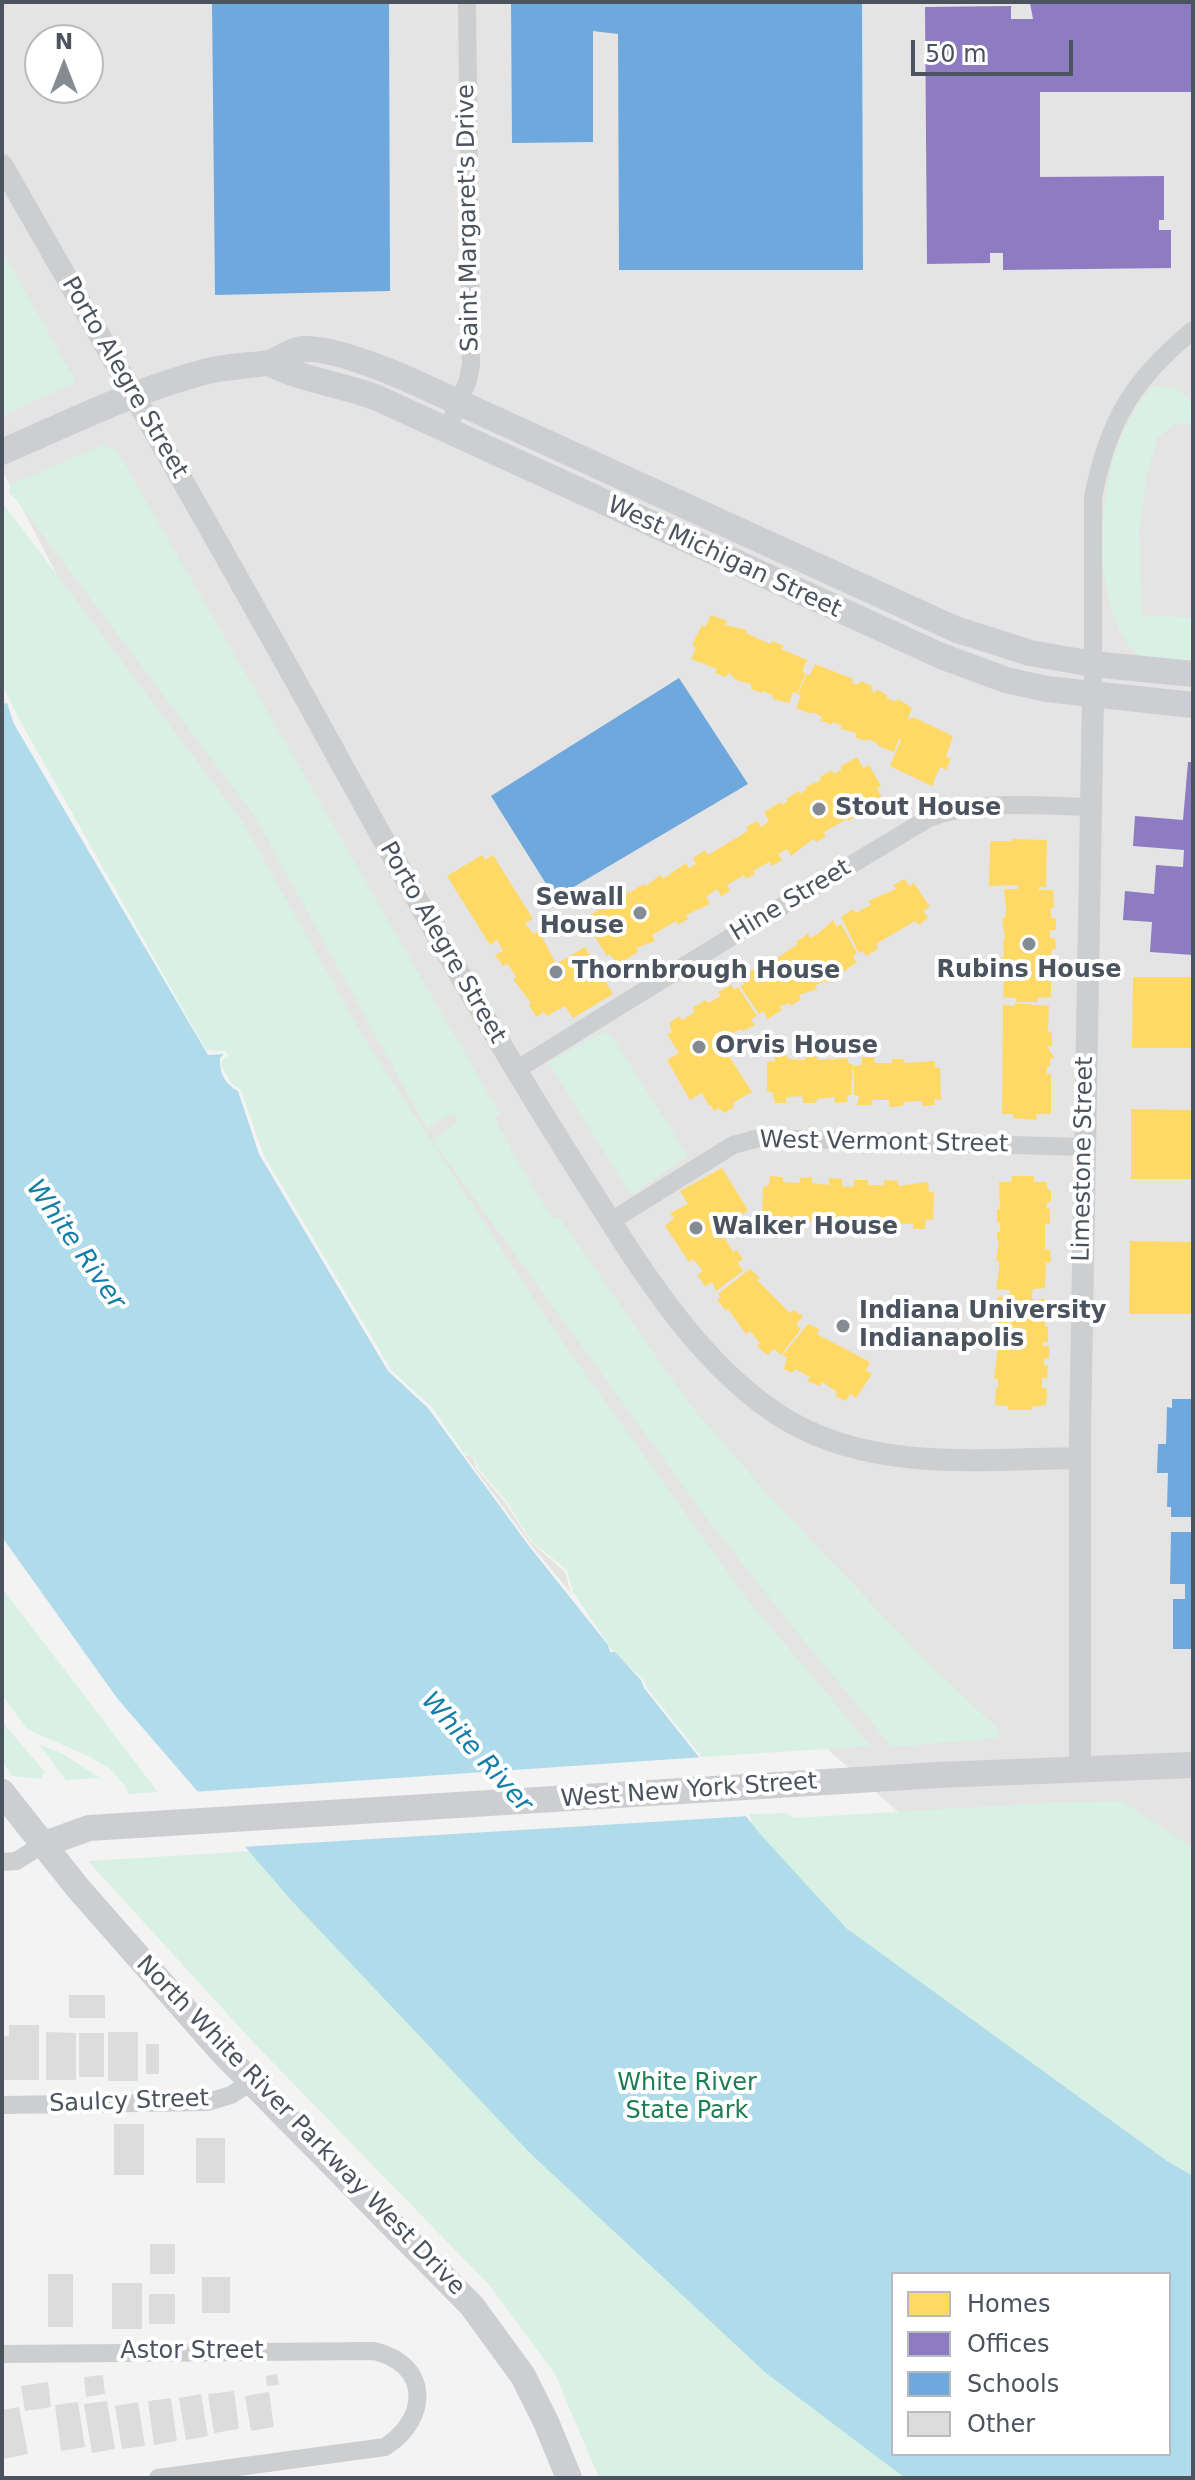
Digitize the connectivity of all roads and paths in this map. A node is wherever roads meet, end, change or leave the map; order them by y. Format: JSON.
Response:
{"nodes":[{"id":1,"x":467,"y":2,"type":"edge"},
{"id":2,"x":2,"y":165,"type":"edge"},
{"id":3,"x":1193,"y":330,"type":"edge"},
{"id":4,"x":269,"y":363,"type":"junction"},
{"id":5,"x":134,"y":395,"type":"junction"},
{"id":6,"x":459,"y":402,"type":"junction"},
{"id":7,"x":447,"y":431,"type":"junction"},
{"id":8,"x":2,"y":452,"type":"edge"},
{"id":9,"x":1093,"y":664,"type":"junction"},
{"id":10,"x":1193,"y":674,"type":"edge"},
{"id":11,"x":1093,"y":695,"type":"junction"},
{"id":12,"x":1193,"y":705,"type":"edge"},
{"id":13,"x":1090,"y":807,"type":"junction"},
{"id":14,"x":516,"y":1070,"type":"junction"},
{"id":15,"x":1084,"y":1147,"type":"junction"},
{"id":16,"x":611,"y":1221,"type":"junction"},
{"id":17,"x":1080,"y":1458,"type":"junction"},
{"id":18,"x":1193,"y":1765,"type":"edge"},
{"id":19,"x":1080,"y":1768,"type":"junction"},
{"id":20,"x":2,"y":1792,"type":"edge"},
{"id":21,"x":42,"y":1845,"type":"junction"},
{"id":22,"x":2,"y":1862,"type":"edge"},
{"id":23,"x":251,"y":2082,"type":"junction"},
{"id":24,"x":2,"y":2105,"type":"edge"},
{"id":25,"x":2,"y":2354,"type":"edge"},
{"id":26,"x":158,"y":2478,"type":"edge"},
{"id":27,"x":569,"y":2478,"type":"edge"}],
"edges":[{"from":1,"to":6,"type":"street","name":"Saint Margaret's Drive"},
{"from":2,"to":5,"type":"street","name":"Porto Alegre Street"},
{"from":3,"to":9,"type":"street"},
{"from":4,"to":5,"type":"main road","name":"West Michigan Street"},
{"from":4,"to":6,"type":"main road","name":"West Michigan Street"},
{"from":4,"to":7,"type":"main road","name":"West Michigan Street"},
{"from":5,"to":8,"type":"main road","name":"West Michigan Street"},
{"from":5,"to":14,"type":"street","name":"Porto Alegre Street"},
{"from":6,"to":7,"type":"street","name":"Saint Margaret's Drive"},
{"from":6,"to":9,"type":"main road","name":"West Michigan Street"},
{"from":7,"to":11,"type":"main road","name":"West Michigan Street"},
{"from":9,"to":10,"type":"main road","name":"West Michigan Street"},
{"from":9,"to":11,"type":"street"},
{"from":11,"to":12,"type":"main road","name":"West Michigan Street"},
{"from":11,"to":13,"type":"street","name":"Limestone Street"},
{"from":13,"to":14,"type":"street","name":"Hine Street"},
{"from":13,"to":15,"type":"street","name":"Limestone Street"},
{"from":14,"to":16,"type":"street","name":"Porto Alegre Street"},
{"from":15,"to":16,"type":"street","name":"West Vermont Street"},
{"from":15,"to":17,"type":"street","name":"Limestone Street"},
{"from":16,"to":17,"type":"street","name":"Porto Alegre Street"},
{"from":17,"to":19,"type":"street","name":"Limestone Street"},
{"from":18,"to":19,"type":"main road","name":"West New York Street"},
{"from":19,"to":21,"type":"main road","name":"West New York Street"},
{"from":20,"to":21,"type":"main road","name":"North White River Parkway West Drive"},
{"from":21,"to":22,"type":"street","name":"West New York Street"},
{"from":21,"to":23,"type":"main road","name":"North White River Parkway West Drive"},
{"from":23,"to":24,"type":"street","name":"Saulcy Street"},
{"from":23,"to":27,"type":"main road","name":"North White River Parkway West Drive"},
{"from":25,"to":26,"type":"street","name":"Astor Street"}]}
